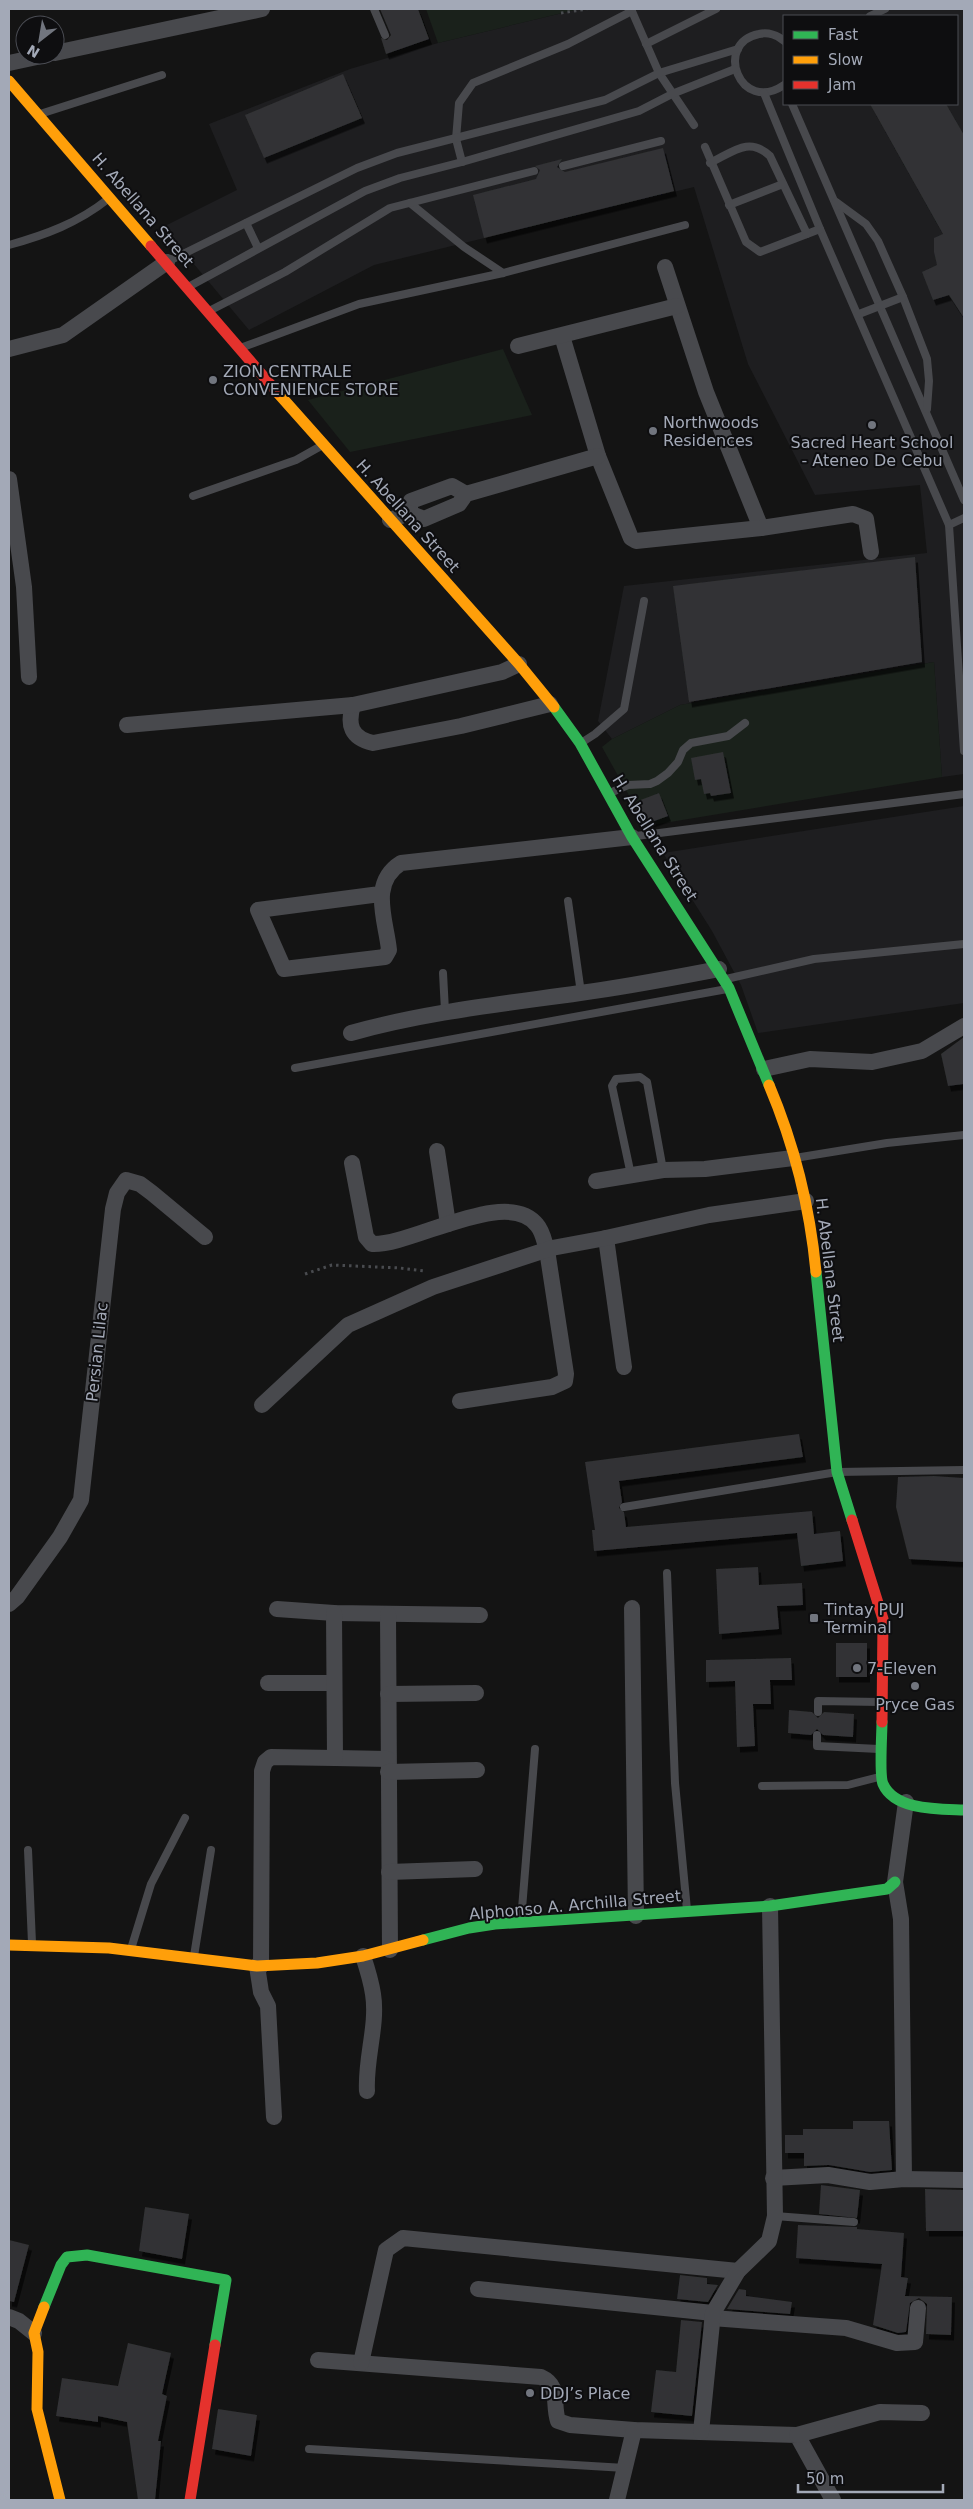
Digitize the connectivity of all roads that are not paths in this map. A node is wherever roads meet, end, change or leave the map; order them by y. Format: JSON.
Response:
{"nodes":[{"id":1,"x":259,"y":9,"type":"edge"},
{"id":2,"x":374,"y":9,"type":"edge"},
{"id":3,"x":716,"y":9,"type":"edge"},
{"id":4,"x":631,"y":10,"type":"edge"},
{"id":5,"x":200,"y":15,"type":"edge"},
{"id":6,"x":384,"y":35,"type":"dead end"},
{"id":7,"x":783,"y":40,"type":"edge"},
{"id":8,"x":646,"y":44,"type":"junction"},
{"id":9,"x":738,"y":49,"type":"junction"},
{"id":10,"x":65,"y":50,"type":"edge"},
{"id":11,"x":735,"y":69,"type":"junction"},
{"id":12,"x":659,"y":73,"type":"junction"},
{"id":13,"x":162,"y":75,"type":"dead end"},
{"id":14,"x":9,"y":81,"type":"edge"},
{"id":15,"x":783,"y":86,"type":"edge"},
{"id":16,"x":764,"y":93,"type":"junction"},
{"id":17,"x":672,"y":94,"type":"junction"},
{"id":18,"x":792,"y":105,"type":"edge"},
{"id":19,"x":38,"y":115,"type":"junction"},
{"id":20,"x":694,"y":125,"type":"dead end"},
{"id":21,"x":456,"y":139,"type":"junction"},
{"id":22,"x":661,"y":141,"type":"dead end"},
{"id":23,"x":705,"y":147,"type":"dead end"},
{"id":24,"x":462,"y":162,"type":"junction"},
{"id":25,"x":710,"y":163,"type":"junction"},
{"id":26,"x":563,"y":166,"type":"dead end"},
{"id":27,"x":534,"y":171,"type":"dead end"},
{"id":28,"x":783,"y":184,"type":"junction"},
{"id":29,"x":110,"y":197,"type":"junction"},
{"id":30,"x":835,"y":202,"type":"junction"},
{"id":31,"x":410,"y":203,"type":"junction"},
{"id":32,"x":729,"y":205,"type":"junction"},
{"id":33,"x":246,"y":223,"type":"junction"},
{"id":34,"x":685,"y":225,"type":"dead end"},
{"id":35,"x":820,"y":229,"type":"junction"},
{"id":36,"x":807,"y":234,"type":"junction"},
{"id":37,"x":9,"y":245,"type":"edge"},
{"id":38,"x":258,"y":248,"type":"junction"},
{"id":39,"x":167,"y":262,"type":"junction"},
{"id":40,"x":665,"y":267,"type":"dead end"},
{"id":41,"x":503,"y":273,"type":"junction"},
{"id":42,"x":188,"y":287,"type":"junction"},
{"id":43,"x":903,"y":297,"type":"junction"},
{"id":44,"x":881,"y":305,"type":"junction"},
{"id":45,"x":677,"y":306,"type":"junction"},
{"id":46,"x":209,"y":311,"type":"junction"},
{"id":47,"x":859,"y":314,"type":"junction"},
{"id":48,"x":562,"y":336,"type":"junction"},
{"id":49,"x":518,"y":346,"type":"dead end"},
{"id":50,"x":241,"y":347,"type":"junction"},
{"id":51,"x":9,"y":349,"type":"edge"},
{"id":52,"x":927,"y":412,"type":"junction"},
{"id":53,"x":323,"y":445,"type":"junction"},
{"id":54,"x":598,"y":456,"type":"junction"},
{"id":55,"x":9,"y":479,"type":"edge"},
{"id":56,"x":193,"y":496,"type":"dead end"},
{"id":57,"x":964,"y":500,"type":"edge"},
{"id":58,"x":964,"y":518,"type":"edge"},
{"id":59,"x":390,"y":520,"type":"junction"},
{"id":60,"x":949,"y":525,"type":"junction"},
{"id":61,"x":761,"y":528,"type":"junction"},
{"id":62,"x":871,"y":552,"type":"dead end"},
{"id":63,"x":644,"y":601,"type":"dead end"},
{"id":64,"x":519,"y":664,"type":"junction"},
{"id":65,"x":29,"y":677,"type":"dead end"},
{"id":66,"x":550,"y":704,"type":"junction"},
{"id":67,"x":353,"y":705,"type":"junction"},
{"id":68,"x":745,"y":723,"type":"dead end"},
{"id":69,"x":127,"y":725,"type":"dead end"},
{"id":70,"x":963,"y":728,"type":"edge"},
{"id":71,"x":580,"y":743,"type":"junction"},
{"id":72,"x":964,"y":751,"type":"edge"},
{"id":73,"x":608,"y":794,"type":"junction"},
{"id":74,"x":964,"y":794,"type":"edge"},
{"id":75,"x":632,"y":837,"type":"junction"},
{"id":76,"x":380,"y":894,"type":"junction"},
{"id":77,"x":568,"y":901,"type":"dead end"},
{"id":78,"x":964,"y":944,"type":"edge"},
{"id":79,"x":443,"y":972,"type":"dead end"},
{"id":80,"x":724,"y":979,"type":"junction"},
{"id":81,"x":581,"y":993,"type":"junction"},
{"id":82,"x":445,"y":1011,"type":"junction"},
{"id":83,"x":964,"y":1026,"type":"edge"},
{"id":84,"x":351,"y":1032,"type":"dead end"},
{"id":85,"x":295,"y":1068,"type":"dead end"},
{"id":86,"x":764,"y":1069,"type":"junction"},
{"id":87,"x":964,"y":1135,"type":"edge"},
{"id":88,"x":437,"y":1151,"type":"dead end"},
{"id":89,"x":793,"y":1158,"type":"junction"},
{"id":90,"x":352,"y":1163,"type":"dead end"},
{"id":91,"x":663,"y":1170,"type":"junction"},
{"id":92,"x":631,"y":1175,"type":"junction"},
{"id":93,"x":596,"y":1181,"type":"dead end"},
{"id":94,"x":806,"y":1201,"type":"junction"},
{"id":95,"x":448,"y":1224,"type":"junction"},
{"id":96,"x":205,"y":1237,"type":"dead end"},
{"id":97,"x":606,"y":1238,"type":"junction"},
{"id":98,"x":547,"y":1250,"type":"junction"},
{"id":99,"x":624,"y":1366,"type":"dead end"},
{"id":100,"x":460,"y":1401,"type":"dead end"},
{"id":101,"x":262,"y":1405,"type":"dead end"},
{"id":102,"x":964,"y":1470,"type":"edge"},
{"id":103,"x":837,"y":1472,"type":"junction"},
{"id":104,"x":624,"y":1507,"type":"dead end"},
{"id":105,"x":667,"y":1573,"type":"dead end"},
{"id":106,"x":9,"y":1604,"type":"edge"},
{"id":107,"x":632,"y":1608,"type":"dead end"},
{"id":108,"x":277,"y":1609,"type":"dead end"},
{"id":109,"x":334,"y":1613,"type":"junction"},
{"id":110,"x":388,"y":1614,"type":"junction"},
{"id":111,"x":480,"y":1615,"type":"dead end"},
{"id":112,"x":334,"y":1682,"type":"junction"},
{"id":113,"x":268,"y":1683,"type":"dead end"},
{"id":114,"x":476,"y":1693,"type":"dead end"},
{"id":115,"x":388,"y":1694,"type":"junction"},
{"id":116,"x":882,"y":1702,"type":"junction"},
{"id":117,"x":818,"y":1712,"type":"dead end"},
{"id":118,"x":817,"y":1735,"type":"dead end"},
{"id":119,"x":881,"y":1749,"type":"junction"},
{"id":120,"x":535,"y":1750,"type":"dead end"},
{"id":121,"x":335,"y":1758,"type":"junction"},
{"id":122,"x":388,"y":1766,"type":"junction"},
{"id":123,"x":476,"y":1770,"type":"dead end"},
{"id":124,"x":881,"y":1776,"type":"junction"},
{"id":125,"x":762,"y":1786,"type":"dead end"},
{"id":126,"x":906,"y":1802,"type":"junction"},
{"id":127,"x":964,"y":1810,"type":"edge"},
{"id":128,"x":185,"y":1818,"type":"dead end"},
{"id":129,"x":28,"y":1850,"type":"dead end"},
{"id":130,"x":212,"y":1850,"type":"dead end"},
{"id":131,"x":475,"y":1869,"type":"dead end"},
{"id":132,"x":389,"y":1872,"type":"junction"},
{"id":133,"x":895,"y":1882,"type":"junction"},
{"id":134,"x":770,"y":1906,"type":"junction"},
{"id":135,"x":687,"y":1912,"type":"junction"},
{"id":136,"x":636,"y":1916,"type":"junction"},
{"id":137,"x":520,"y":1923,"type":"junction"},
{"id":138,"x":9,"y":1945,"type":"edge"},
{"id":139,"x":32,"y":1945,"type":"junction"},
{"id":140,"x":130,"y":1950,"type":"junction"},
{"id":141,"x":390,"y":1950,"type":"junction"},
{"id":142,"x":363,"y":1956,"type":"junction"},
{"id":143,"x":194,"y":1958,"type":"junction"},
{"id":144,"x":259,"y":1966,"type":"junction"},
{"id":145,"x":366,"y":2091,"type":"dead end"},
{"id":146,"x":274,"y":2117,"type":"dead end"},
{"id":147,"x":773,"y":2178,"type":"junction"},
{"id":148,"x":904,"y":2179,"type":"junction"},
{"id":149,"x":964,"y":2180,"type":"edge"},
{"id":150,"x":775,"y":2216,"type":"junction"},
{"id":151,"x":854,"y":2222,"type":"dead end"},
{"id":152,"x":738,"y":2271,"type":"junction"},
{"id":153,"x":478,"y":2289,"type":"dead end"},
{"id":154,"x":918,"y":2308,"type":"dead end"},
{"id":155,"x":713,"y":2316,"type":"junction"},
{"id":156,"x":9,"y":2317,"type":"edge"},
{"id":157,"x":34,"y":2333,"type":"junction"},
{"id":158,"x":318,"y":2360,"type":"dead end"},
{"id":159,"x":361,"y":2363,"type":"junction"},
{"id":160,"x":922,"y":2413,"type":"dead end"},
{"id":161,"x":634,"y":2430,"type":"junction"},
{"id":162,"x":701,"y":2432,"type":"junction"},
{"id":163,"x":797,"y":2436,"type":"junction"},
{"id":164,"x":309,"y":2449,"type":"dead end"},
{"id":165,"x":624,"y":2468,"type":"junction"},
{"id":166,"x":60,"y":2500,"type":"edge"},
{"id":167,"x":190,"y":2500,"type":"edge"},
{"id":168,"x":617,"y":2500,"type":"edge"},
{"id":169,"x":833,"y":2500,"type":"edge"}],
"edges":[{"from":1,"to":5,"type":"street"},
{"from":2,"to":6,"type":"lane"},
{"from":3,"to":8,"type":"lane"},
{"from":4,"to":8,"type":"lane"},
{"from":4,"to":21,"type":"lane"},
{"from":5,"to":10,"type":"street"},
{"from":7,"to":9,"type":"lane"},
{"from":8,"to":12,"type":"lane"},
{"from":9,"to":11,"type":"lane"},
{"from":9,"to":12,"type":"lane"},
{"from":11,"to":16,"type":"lane"},
{"from":11,"to":17,"type":"lane"},
{"from":12,"to":17,"type":"lane"},
{"from":12,"to":21,"type":"lane"},
{"from":13,"to":19,"type":"lane"},
{"from":14,"to":19,"type":"main road","name":"H. Abellana Street"},
{"from":15,"to":16,"type":"lane"},
{"from":16,"to":35,"type":"lane"},
{"from":17,"to":20,"type":"lane"},
{"from":17,"to":24,"type":"lane"},
{"from":18,"to":30,"type":"lane"},
{"from":19,"to":29,"type":"main road","name":"H. Abellana Street"},
{"from":21,"to":24,"type":"lane"},
{"from":21,"to":33,"type":"lane"},
{"from":22,"to":26,"type":"lane"},
{"from":23,"to":25,"type":"lane"},
{"from":24,"to":38,"type":"lane"},
{"from":25,"to":28,"type":"lane"},
{"from":25,"to":32,"type":"lane"},
{"from":27,"to":31,"type":"lane"},
{"from":28,"to":32,"type":"lane"},
{"from":28,"to":36,"type":"lane"},
{"from":29,"to":37,"type":"lane"},
{"from":29,"to":39,"type":"main road","name":"H. Abellana Street"},
{"from":30,"to":43,"type":"lane"},
{"from":30,"to":44,"type":"lane"},
{"from":31,"to":41,"type":"lane"},
{"from":31,"to":46,"type":"lane"},
{"from":32,"to":36,"type":"lane"},
{"from":33,"to":38,"type":"lane"},
{"from":33,"to":39,"type":"lane"},
{"from":34,"to":41,"type":"lane"},
{"from":35,"to":36,"type":"lane"},
{"from":35,"to":47,"type":"lane"},
{"from":38,"to":42,"type":"lane"},
{"from":39,"to":42,"type":"main road","name":"H. Abellana Street"},
{"from":39,"to":51,"type":"street"},
{"from":40,"to":45,"type":"street"},
{"from":41,"to":50,"type":"lane"},
{"from":42,"to":46,"type":"main road","name":"H. Abellana Street"},
{"from":43,"to":44,"type":"lane"},
{"from":43,"to":52,"type":"lane"},
{"from":44,"to":47,"type":"lane"},
{"from":44,"to":52,"type":"lane"},
{"from":45,"to":48,"type":"street"},
{"from":45,"to":61,"type":"street"},
{"from":46,"to":50,"type":"main road","name":"H. Abellana Street"},
{"from":47,"to":60,"type":"lane"},
{"from":48,"to":49,"type":"street"},
{"from":48,"to":54,"type":"street"},
{"from":50,"to":53,"type":"main road","name":"H. Abellana Street"},
{"from":52,"to":57,"type":"lane"},
{"from":53,"to":56,"type":"lane"},
{"from":53,"to":59,"type":"main road","name":"H. Abellana Street"},
{"from":54,"to":59,"type":"street"},
{"from":54,"to":61,"type":"street"},
{"from":55,"to":65,"type":"street"},
{"from":58,"to":60,"type":"lane"},
{"from":59,"to":64,"type":"main road","name":"H. Abellana Street"},
{"from":60,"to":70,"type":"lane"},
{"from":61,"to":62,"type":"street"},
{"from":63,"to":71,"type":"lane"},
{"from":64,"to":66,"type":"main road","name":"H. Abellana Street"},
{"from":64,"to":67,"type":"street"},
{"from":66,"to":67,"type":"street"},
{"from":66,"to":71,"type":"main road","name":"H. Abellana Street"},
{"from":67,"to":69,"type":"street"},
{"from":68,"to":73,"type":"lane"},
{"from":70,"to":72,"type":"lane"},
{"from":71,"to":73,"type":"main road","name":"H. Abellana Street"},
{"from":73,"to":75,"type":"main road","name":"H. Abellana Street"},
{"from":74,"to":75,"type":"lane"},
{"from":75,"to":76,"type":"street"},
{"from":75,"to":80,"type":"main road","name":"H. Abellana Street"},
{"from":76,"to":76,"type":"street"},
{"from":77,"to":81,"type":"lane"},
{"from":78,"to":80,"type":"lane"},
{"from":79,"to":82,"type":"lane"},
{"from":80,"to":81,"type":"street"},
{"from":80,"to":85,"type":"lane"},
{"from":80,"to":86,"type":"main road","name":"H. Abellana Street"},
{"from":81,"to":82,"type":"street"},
{"from":82,"to":84,"type":"street"},
{"from":83,"to":86,"type":"street"},
{"from":86,"to":89,"type":"main road","name":"H. Abellana Street"},
{"from":87,"to":89,"type":"lane"},
{"from":88,"to":95,"type":"street"},
{"from":89,"to":91,"type":"street"},
{"from":89,"to":94,"type":"main road","name":"H. Abellana Street"},
{"from":90,"to":95,"type":"street"},
{"from":91,"to":92,"type":"street"},
{"from":91,"to":92,"type":"lane"},
{"from":92,"to":93,"type":"street"},
{"from":94,"to":97,"type":"street"},
{"from":94,"to":103,"type":"main road","name":"H. Abellana Street"},
{"from":95,"to":98,"type":"street"},
{"from":96,"to":106,"type":"street","name":"Persian Lilac"},
{"from":97,"to":98,"type":"street"},
{"from":97,"to":99,"type":"street"},
{"from":98,"to":100,"type":"street"},
{"from":98,"to":101,"type":"street"},
{"from":102,"to":103,"type":"lane"},
{"from":103,"to":104,"type":"lane"},
{"from":103,"to":116,"type":"main road","name":"H. Abellana Street"},
{"from":105,"to":135,"type":"lane"},
{"from":107,"to":136,"type":"street"},
{"from":108,"to":109,"type":"street"},
{"from":109,"to":110,"type":"street"},
{"from":109,"to":112,"type":"street"},
{"from":110,"to":111,"type":"street"},
{"from":110,"to":115,"type":"street"},
{"from":112,"to":113,"type":"street"},
{"from":112,"to":121,"type":"street"},
{"from":114,"to":115,"type":"street"},
{"from":115,"to":122,"type":"street"},
{"from":116,"to":117,"type":"lane"},
{"from":116,"to":119,"type":"main road","name":"H. Abellana Street"},
{"from":118,"to":119,"type":"lane"},
{"from":119,"to":124,"type":"main road","name":"H. Abellana Street"},
{"from":120,"to":137,"type":"lane"},
{"from":121,"to":122,"type":"street"},
{"from":121,"to":144,"type":"street"},
{"from":122,"to":123,"type":"street"},
{"from":122,"to":132,"type":"street"},
{"from":124,"to":125,"type":"lane"},
{"from":124,"to":126,"type":"main road","name":"H. Abellana Street"},
{"from":126,"to":127,"type":"main road"},
{"from":126,"to":133,"type":"street"},
{"from":128,"to":140,"type":"lane"},
{"from":129,"to":139,"type":"lane"},
{"from":130,"to":143,"type":"lane"},
{"from":131,"to":132,"type":"street"},
{"from":132,"to":141,"type":"street"},
{"from":133,"to":134,"type":"main road","name":"Alphonso A. Archilla Street"},
{"from":133,"to":148,"type":"street"},
{"from":134,"to":135,"type":"main road","name":"Alphonso A. Archilla Street"},
{"from":134,"to":147,"type":"street"},
{"from":135,"to":136,"type":"main road","name":"Alphonso A. Archilla Street"},
{"from":136,"to":137,"type":"main road","name":"Alphonso A. Archilla Street"},
{"from":137,"to":141,"type":"main road","name":"Alphonso A. Archilla Street"},
{"from":138,"to":139,"type":"main road"},
{"from":139,"to":140,"type":"main road","name":"Alphonso A. Archilla Street"},
{"from":140,"to":143,"type":"main road","name":"Alphonso A. Archilla Street"},
{"from":141,"to":142,"type":"main road","name":"Alphonso A. Archilla Street"},
{"from":142,"to":144,"type":"main road","name":"Alphonso A. Archilla Street"},
{"from":142,"to":145,"type":"street"},
{"from":143,"to":144,"type":"main road","name":"Alphonso A. Archilla Street"},
{"from":144,"to":146,"type":"street"},
{"from":147,"to":148,"type":"street"},
{"from":147,"to":150,"type":"street"},
{"from":148,"to":149,"type":"street"},
{"from":150,"to":151,"type":"lane"},
{"from":150,"to":152,"type":"street"},
{"from":152,"to":155,"type":"street"},
{"from":152,"to":159,"type":"street"},
{"from":153,"to":155,"type":"street"},
{"from":154,"to":155,"type":"street"},
{"from":155,"to":162,"type":"street"},
{"from":156,"to":157,"type":"street"},
{"from":157,"to":166,"type":"main road"},
{"from":157,"to":167,"type":"main road"},
{"from":158,"to":159,"type":"street"},
{"from":159,"to":161,"type":"street"},
{"from":160,"to":163,"type":"street"},
{"from":161,"to":162,"type":"street"},
{"from":161,"to":165,"type":"street"},
{"from":162,"to":163,"type":"street"},
{"from":163,"to":169,"type":"street"},
{"from":164,"to":165,"type":"lane"},
{"from":165,"to":168,"type":"street"}]}
